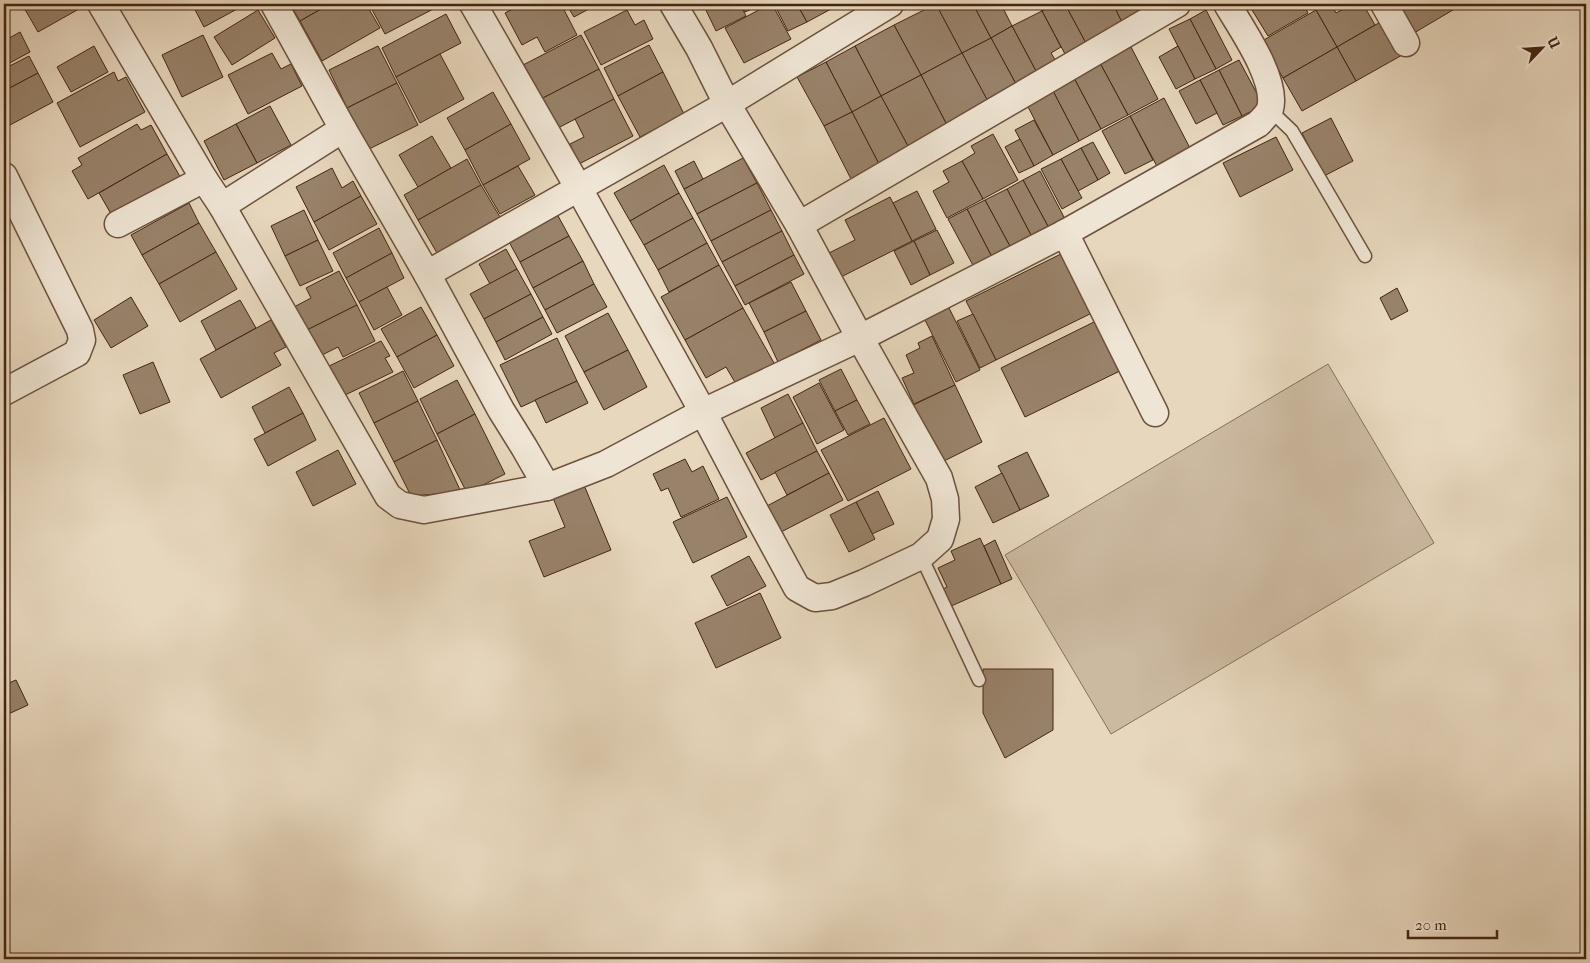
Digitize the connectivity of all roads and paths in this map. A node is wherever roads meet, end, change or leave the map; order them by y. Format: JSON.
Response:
{"nodes":[{"id":1,"x":101,"y":4,"type":"edge"},
{"id":2,"x":274,"y":4,"type":"edge"},
{"id":3,"x":473,"y":4,"type":"edge"},
{"id":4,"x":673,"y":4,"type":"edge"},
{"id":5,"x":890,"y":4,"type":"edge"},
{"id":6,"x":1177,"y":4,"type":"edge"},
{"id":7,"x":1227,"y":4,"type":"edge"},
{"id":8,"x":1384,"y":4,"type":"edge"},
{"id":9,"x":1406,"y":43,"type":"dead end"},
{"id":10,"x":727,"y":104,"type":"junction"},
{"id":11,"x":1270,"y":110,"type":"junction"},
{"id":12,"x":343,"y":129,"type":"junction"},
{"id":13,"x":4,"y":176,"type":"edge"},
{"id":14,"x":204,"y":179,"type":"junction"},
{"id":15,"x":578,"y":187,"type":"junction"},
{"id":16,"x":222,"y":206,"type":"junction"},
{"id":17,"x":118,"y":224,"type":"dead end"},
{"id":18,"x":799,"y":225,"type":"junction"},
{"id":19,"x":1065,"y":233,"type":"junction"},
{"id":20,"x":1365,"y":256,"type":"dead end"},
{"id":21,"x":427,"y":274,"type":"junction"},
{"id":22,"x":860,"y":338,"type":"junction"},
{"id":23,"x":4,"y":392,"type":"edge"},
{"id":24,"x":704,"y":412,"type":"junction"},
{"id":25,"x":1155,"y":413,"type":"dead end"},
{"id":26,"x":547,"y":488,"type":"junction"},
{"id":27,"x":921,"y":556,"type":"junction"},
{"id":28,"x":979,"y":680,"type":"dead end"}],
"edges":[{"from":1,"to":14,"type":"street"},
{"from":2,"to":12,"type":"street"},
{"from":3,"to":15,"type":"street"},
{"from":4,"to":10,"type":"street"},
{"from":5,"to":10,"type":"street"},
{"from":6,"to":18,"type":"street"},
{"from":7,"to":11,"type":"street"},
{"from":8,"to":9,"type":"street"},
{"from":10,"to":15,"type":"street"},
{"from":10,"to":18,"type":"street"},
{"from":11,"to":19,"type":"street"},
{"from":11,"to":20,"type":"lane"},
{"from":12,"to":16,"type":"street"},
{"from":12,"to":21,"type":"street"},
{"from":13,"to":23,"type":"street"},
{"from":14,"to":16,"type":"street"},
{"from":14,"to":17,"type":"street"},
{"from":15,"to":21,"type":"street"},
{"from":15,"to":24,"type":"street"},
{"from":16,"to":26,"type":"street"},
{"from":18,"to":22,"type":"street"},
{"from":19,"to":22,"type":"street"},
{"from":19,"to":25,"type":"street"},
{"from":21,"to":26,"type":"street"},
{"from":22,"to":24,"type":"street"},
{"from":22,"to":27,"type":"street"},
{"from":24,"to":26,"type":"street"},
{"from":24,"to":27,"type":"street"},
{"from":27,"to":28,"type":"lane"}]}
